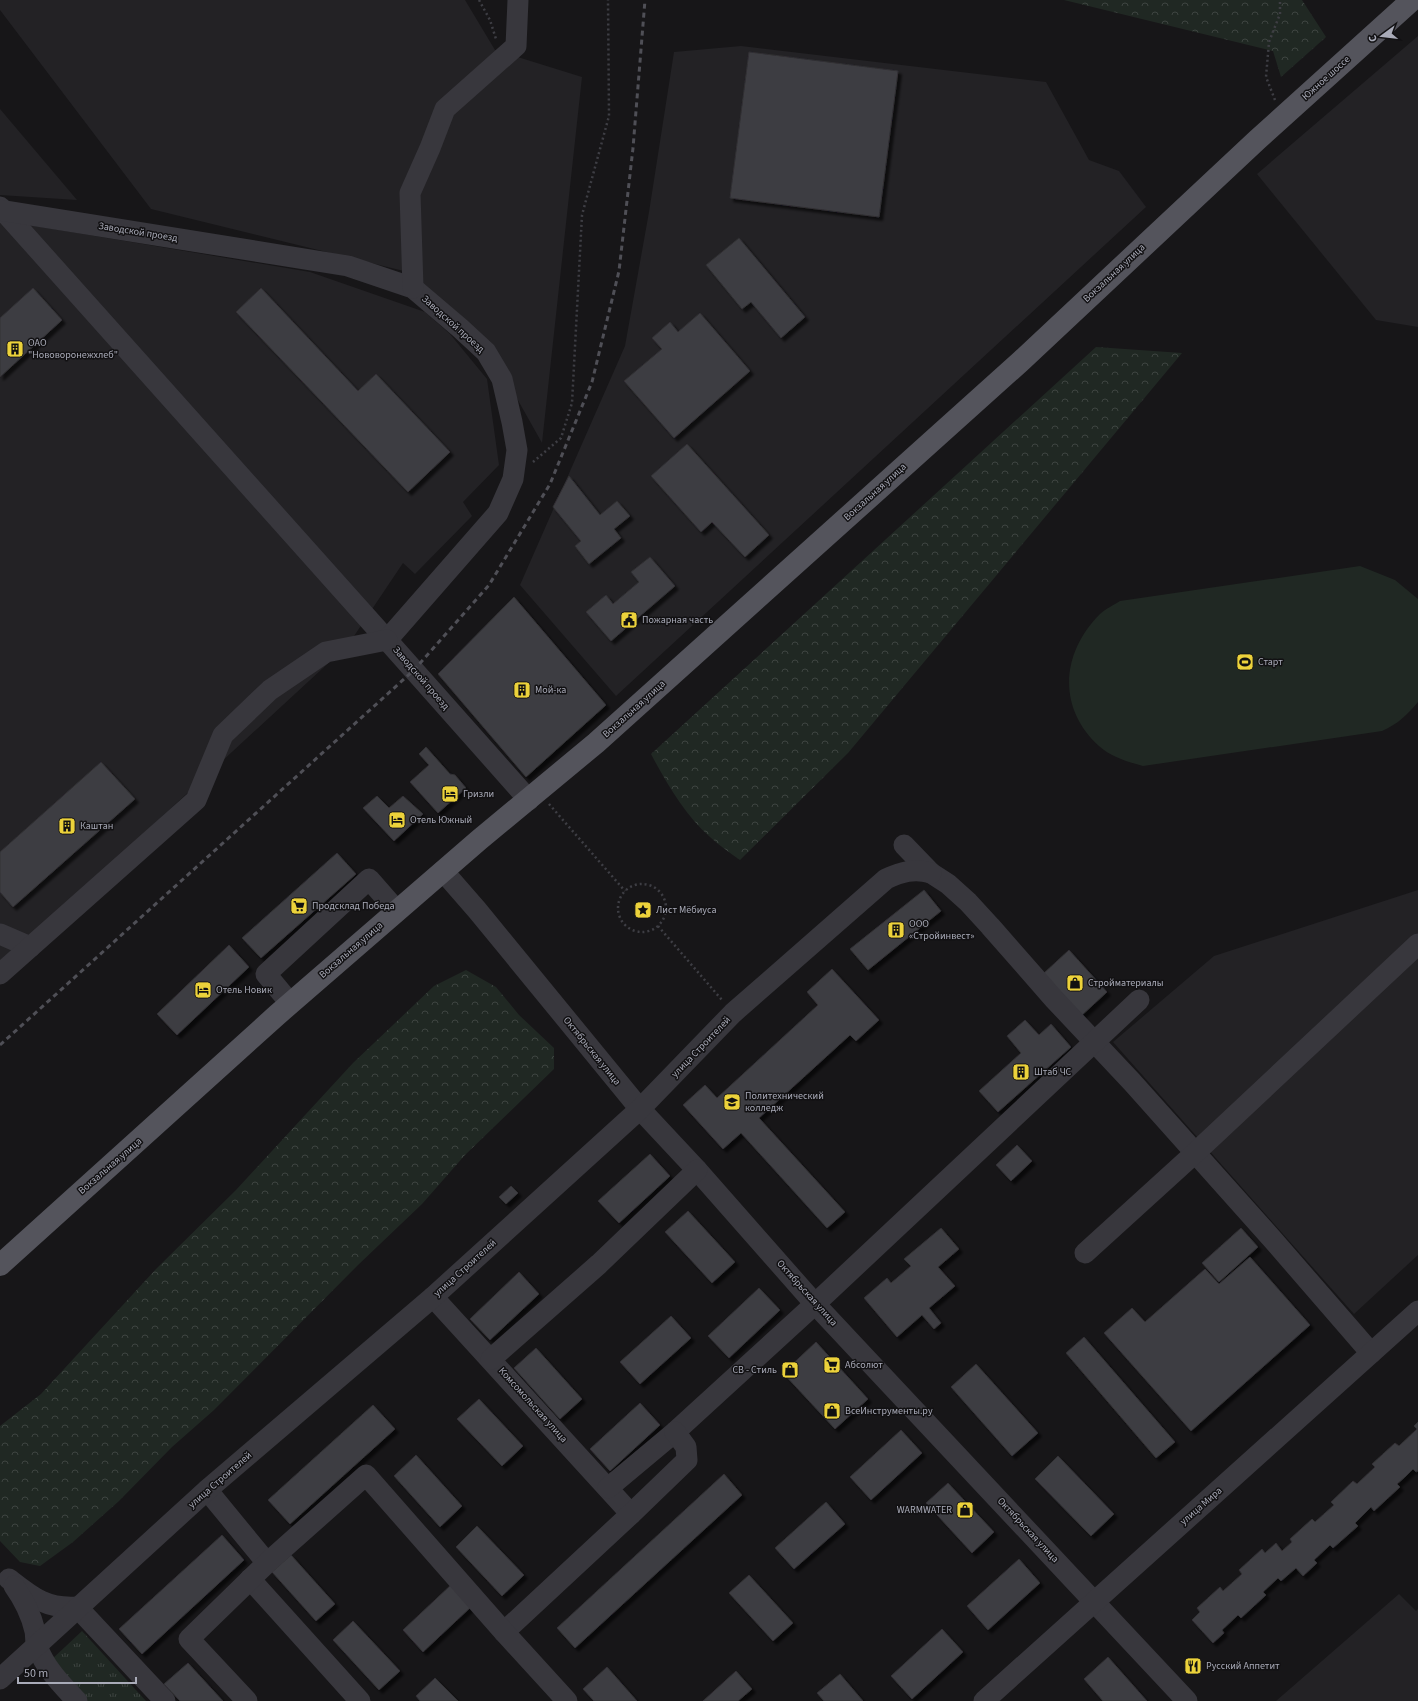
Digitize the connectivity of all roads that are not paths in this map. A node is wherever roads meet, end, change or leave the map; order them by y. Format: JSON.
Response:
{"nodes":[{"id":1,"x":518,"y":0,"type":"edge"},
{"id":2,"x":1412,"y":0,"type":"edge"},
{"id":3,"x":1257,"y":140,"type":"joint"},
{"id":4,"x":1,"y":209,"type":"edge"},
{"id":5,"x":413,"y":288,"type":"junction"},
{"id":6,"x":388,"y":640,"type":"junction"},
{"id":7,"x":534,"y":796,"type":"junction"},
{"id":8,"x":443,"y":871,"type":"junction"},
{"id":9,"x":931,"y":872,"type":"junction"},
{"id":10,"x":886,"y":880,"type":"junction"},
{"id":11,"x":397,"y":911,"type":"junction"},
{"id":12,"x":0,"y":934,"type":"edge"},
{"id":13,"x":1418,"y":944,"type":"edge"},
{"id":14,"x":30,"y":948,"type":"junction"},
{"id":15,"x":0,"y":974,"type":"edge"},
{"id":16,"x":1139,"y":1000,"type":"dead end"},
{"id":17,"x":290,"y":1004,"type":"junction"},
{"id":18,"x":1094,"y":1042,"type":"junction"},
{"id":19,"x":640,"y":1109,"type":"junction"},
{"id":20,"x":1195,"y":1153,"type":"junction"},
{"id":21,"x":697,"y":1170,"type":"junction"},
{"id":22,"x":1085,"y":1253,"type":"dead end"},
{"id":23,"x":0,"y":1265,"type":"edge"},
{"id":24,"x":433,"y":1297,"type":"junction"},
{"id":25,"x":815,"y":1304,"type":"junction"},
{"id":26,"x":1418,"y":1311,"type":"edge"},
{"id":27,"x":1371,"y":1353,"type":"junction"},
{"id":28,"x":491,"y":1360,"type":"junction"},
{"id":29,"x":675,"y":1432,"type":"junction"},
{"id":30,"x":608,"y":1488,"type":"junction"},
{"id":31,"x":207,"y":1490,"type":"junction"},
{"id":32,"x":632,"y":1514,"type":"junction"},
{"id":33,"x":267,"y":1562,"type":"junction"},
{"id":34,"x":5,"y":1574,"type":"edge"},
{"id":35,"x":250,"y":1579,"type":"junction"},
{"id":36,"x":1095,"y":1601,"type":"junction"},
{"id":37,"x":72,"y":1608,"type":"junction"},
{"id":38,"x":504,"y":1632,"type":"junction"},
{"id":39,"x":40,"y":1652,"type":"junction"},
{"id":40,"x":0,"y":1679,"type":"edge"},
{"id":41,"x":77,"y":1701,"type":"edge"},
{"id":42,"x":165,"y":1701,"type":"edge"},
{"id":43,"x":248,"y":1701,"type":"edge"},
{"id":44,"x":360,"y":1701,"type":"edge"},
{"id":45,"x":568,"y":1701,"type":"edge"},
{"id":46,"x":984,"y":1701,"type":"edge"},
{"id":47,"x":1187,"y":1701,"type":"edge"}],
"edges":[{"from":1,"to":5,"type":"street"},
{"from":2,"to":3,"type":"main road","name":"Южное шоссе"},
{"from":3,"to":7,"type":"main road","name":"Вокзальная улица"},
{"from":4,"to":5,"type":"street","name":"Заводской проезд"},
{"from":4,"to":6,"type":"street"},
{"from":5,"to":6,"type":"street","name":"Заводской проезд"},
{"from":6,"to":7,"type":"street","name":"Заводской проезд"},
{"from":6,"to":14,"type":"street"},
{"from":7,"to":8,"type":"main road","name":"Вокзальная улица"},
{"from":8,"to":11,"type":"main road","name":"Вокзальная улица"},
{"from":8,"to":19,"type":"street","name":"Октябрьская улица"},
{"from":9,"to":10,"type":"street","name":"улица Строителей"},
{"from":9,"to":10,"type":"street"},
{"from":9,"to":18,"type":"street"},
{"from":10,"to":19,"type":"street","name":"улица Строителей"},
{"from":11,"to":17,"type":"main road","name":"Вокзальная улица"},
{"from":11,"to":17,"type":"street"},
{"from":12,"to":14,"type":"street"},
{"from":13,"to":20,"type":"street"},
{"from":14,"to":15,"type":"street"},
{"from":16,"to":18,"type":"street"},
{"from":17,"to":23,"type":"main road","name":"Вокзальная улица"},
{"from":18,"to":20,"type":"street"},
{"from":18,"to":25,"type":"street"},
{"from":19,"to":21,"type":"street","name":"Октябрьская улица"},
{"from":19,"to":24,"type":"street","name":"улица Строителей"},
{"from":20,"to":22,"type":"street"},
{"from":20,"to":27,"type":"street"},
{"from":21,"to":25,"type":"street","name":"Октябрьская улица"},
{"from":21,"to":28,"type":"street"},
{"from":24,"to":28,"type":"street","name":"Комсомольская улица"},
{"from":24,"to":31,"type":"street","name":"улица Строителей"},
{"from":25,"to":29,"type":"street"},
{"from":25,"to":36,"type":"street","name":"Октябрьская улица"},
{"from":26,"to":27,"type":"street","name":"улица Мира"},
{"from":27,"to":36,"type":"street","name":"улица Мира"},
{"from":28,"to":30,"type":"street","name":"Комсомольская улица"},
{"from":29,"to":30,"type":"street"},
{"from":29,"to":32,"type":"street"},
{"from":30,"to":32,"type":"street","name":"Комсомольская улица"},
{"from":31,"to":33,"type":"street"},
{"from":31,"to":37,"type":"street","name":"улица Строителей"},
{"from":32,"to":38,"type":"street"},
{"from":33,"to":35,"type":"street"},
{"from":33,"to":38,"type":"street"},
{"from":34,"to":37,"type":"street"},
{"from":34,"to":39,"type":"street"},
{"from":35,"to":43,"type":"street"},
{"from":35,"to":44,"type":"street"},
{"from":36,"to":46,"type":"street","name":"улица Мира"},
{"from":36,"to":47,"type":"street","name":"Октябрьская улица"},
{"from":37,"to":39,"type":"street","name":"улица Строителей"},
{"from":37,"to":42,"type":"street"},
{"from":38,"to":45,"type":"street"},
{"from":39,"to":40,"type":"street","name":"улица Строителей"},
{"from":39,"to":41,"type":"street"}]}
